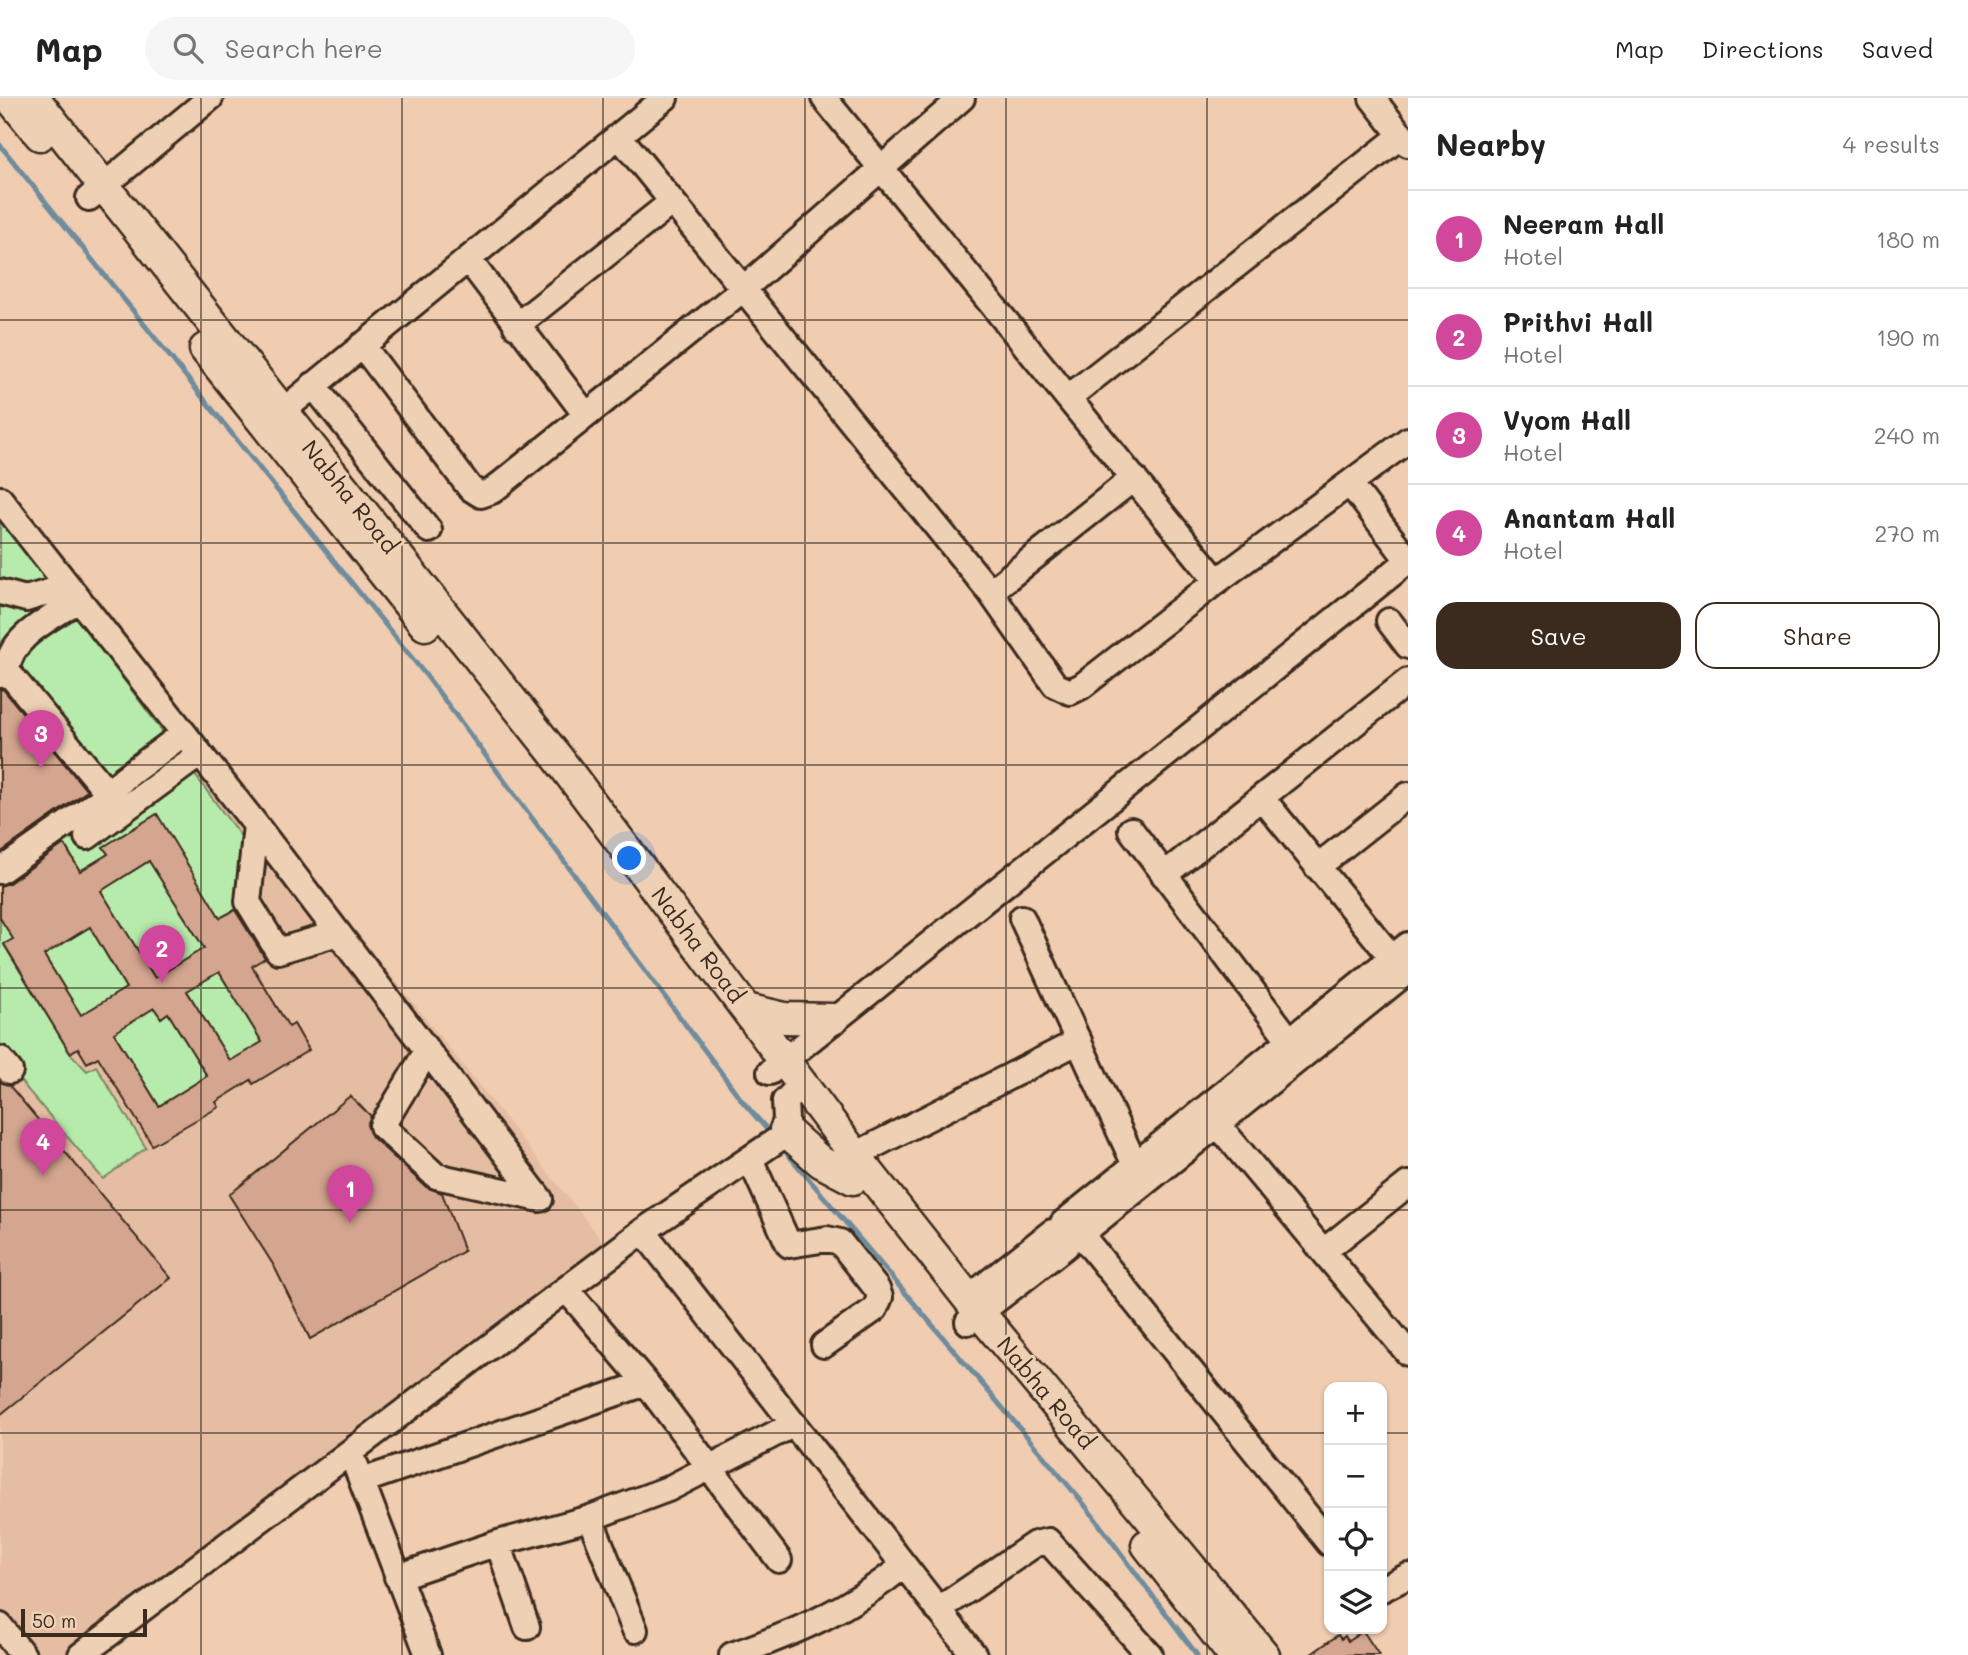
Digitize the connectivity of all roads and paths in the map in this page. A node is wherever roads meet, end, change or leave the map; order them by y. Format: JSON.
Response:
{"nodes":[{"id":1,"x":10,"y":98,"type":"edge"},
{"id":2,"x":34,"y":98,"type":"edge"},
{"id":3,"x":210,"y":98,"type":"edge"},
{"id":4,"x":665,"y":98,"type":"edge"},
{"id":5,"x":824,"y":98,"type":"edge"},
{"id":6,"x":962,"y":98,"type":"edge"},
{"id":7,"x":1372,"y":98,"type":"edge"},
{"id":8,"x":619,"y":136,"type":"junction"},
{"id":9,"x":1405,"y":140,"type":"edge"},
{"id":10,"x":881,"y":167,"type":"junction"},
{"id":11,"x":96,"y":192,"type":"junction"},
{"id":12,"x":672,"y":202,"type":"junction"},
{"id":13,"x":468,"y":259,"type":"junction"},
{"id":14,"x":741,"y":290,"type":"junction"},
{"id":15,"x":516,"y":326,"type":"junction"},
{"id":16,"x":362,"y":345,"type":"junction"},
{"id":17,"x":313,"y":384,"type":"junction"},
{"id":18,"x":1069,"y":397,"type":"junction"},
{"id":19,"x":586,"y":415,"type":"junction"},
{"id":20,"x":273,"y":419,"type":"junction"},
{"id":21,"x":1408,"y":440,"type":"edge"},
{"id":22,"x":1134,"y":478,"type":"junction"},
{"id":23,"x":1351,"y":485,"type":"junction"},
{"id":24,"x":0,"y":499,"type":"edge"},
{"id":25,"x":429,"y":530,"type":"dead end"},
{"id":26,"x":1408,"y":560,"type":"edge"},
{"id":27,"x":1217,"y":581,"type":"junction"},
{"id":28,"x":0,"y":592,"type":"edge"},
{"id":29,"x":989,"y":592,"type":"junction"},
{"id":30,"x":73,"y":593,"type":"junction"},
{"id":31,"x":1389,"y":621,"type":"dead end"},
{"id":32,"x":1408,"y":646,"type":"edge"},
{"id":33,"x":3,"y":673,"type":"edge"},
{"id":34,"x":1408,"y":681,"type":"edge"},
{"id":35,"x":183,"y":734,"type":"junction"},
{"id":36,"x":200,"y":754,"type":"junction"},
{"id":37,"x":109,"y":794,"type":"junction"},
{"id":38,"x":1408,"y":795,"type":"edge"},
{"id":39,"x":576,"y":798,"type":"junction"},
{"id":40,"x":1262,"y":798,"type":"junction"},
{"id":41,"x":256,"y":825,"type":"junction"},
{"id":42,"x":1131,"y":831,"type":"dead end"},
{"id":43,"x":87,"y":837,"type":"dead end"},
{"id":44,"x":1317,"y":867,"type":"junction"},
{"id":45,"x":0,"y":871,"type":"edge"},
{"id":46,"x":1164,"y":875,"type":"junction"},
{"id":47,"x":1022,"y":918,"type":"dead end"},
{"id":48,"x":338,"y":933,"type":"junction"},
{"id":49,"x":1403,"y":962,"type":"edge"},
{"id":50,"x":746,"y":1009,"type":"junction"},
{"id":51,"x":833,"y":1019,"type":"junction"},
{"id":52,"x":1079,"y":1041,"type":"junction"},
{"id":53,"x":1296,"y":1049,"type":"junction"},
{"id":54,"x":427,"y":1051,"type":"junction"},
{"id":55,"x":777,"y":1066,"type":"junction"},
{"id":56,"x":795,"y":1091,"type":"junction"},
{"id":57,"x":1212,"y":1117,"type":"junction"},
{"id":58,"x":779,"y":1137,"type":"junction"},
{"id":59,"x":750,"y":1159,"type":"junction"},
{"id":60,"x":1135,"y":1166,"type":"junction"},
{"id":61,"x":854,"y":1167,"type":"junction"},
{"id":62,"x":1408,"y":1184,"type":"edge"},
{"id":63,"x":643,"y":1231,"type":"junction"},
{"id":64,"x":1068,"y":1232,"type":"junction"},
{"id":65,"x":1324,"y":1251,"type":"junction"},
{"id":66,"x":566,"y":1289,"type":"junction"},
{"id":67,"x":968,"y":1310,"type":"junction"},
{"id":68,"x":824,"y":1345,"type":"dead end"},
{"id":69,"x":1408,"y":1353,"type":"edge"},
{"id":70,"x":646,"y":1383,"type":"junction"},
{"id":71,"x":794,"y":1424,"type":"junction"},
{"id":72,"x":351,"y":1449,"type":"junction"},
{"id":73,"x":710,"y":1468,"type":"junction"},
{"id":74,"x":362,"y":1481,"type":"junction"},
{"id":75,"x":590,"y":1518,"type":"junction"},
{"id":76,"x":1324,"y":1537,"type":"edge"},
{"id":77,"x":498,"y":1543,"type":"junction"},
{"id":78,"x":779,"y":1560,"type":"dead end"},
{"id":79,"x":903,"y":1566,"type":"junction"},
{"id":80,"x":1408,"y":1576,"type":"edge"},
{"id":81,"x":397,"y":1577,"type":"junction"},
{"id":82,"x":1387,"y":1586,"type":"edge"},
{"id":83,"x":938,"y":1610,"type":"junction"},
{"id":84,"x":0,"y":1626,"type":"edge"},
{"id":85,"x":527,"y":1627,"type":"dead end"},
{"id":86,"x":635,"y":1630,"type":"dead end"},
{"id":87,"x":1223,"y":1648,"type":"edge"},
{"id":88,"x":23,"y":1655,"type":"edge"},
{"id":89,"x":81,"y":1655,"type":"edge"},
{"id":90,"x":428,"y":1655,"type":"edge"},
{"id":91,"x":732,"y":1655,"type":"edge"},
{"id":92,"x":974,"y":1655,"type":"edge"},
{"id":93,"x":1150,"y":1655,"type":"edge"},
{"id":94,"x":1264,"y":1655,"type":"edge"}],
"edges":[{"from":1,"to":11,"type":"main road","name":"Nabha Road"},
{"from":2,"to":11,"type":"main road","name":"Nabha Road"},
{"from":3,"to":11,"type":"street"},
{"from":4,"to":8,"type":"street"},
{"from":5,"to":10,"type":"street"},
{"from":6,"to":10,"type":"street"},
{"from":7,"to":9,"type":"street"},
{"from":8,"to":12,"type":"street"},
{"from":8,"to":13,"type":"street"},
{"from":9,"to":18,"type":"street"},
{"from":10,"to":14,"type":"street"},
{"from":10,"to":18,"type":"street"},
{"from":11,"to":20,"type":"main road","name":"Nabha Road"},
{"from":12,"to":14,"type":"street"},
{"from":12,"to":15,"type":"street"},
{"from":13,"to":15,"type":"street"},
{"from":13,"to":16,"type":"street"},
{"from":14,"to":19,"type":"street"},
{"from":14,"to":29,"type":"street"},
{"from":15,"to":19,"type":"street"},
{"from":16,"to":17,"type":"street"},
{"from":16,"to":19,"type":"street"},
{"from":17,"to":20,"type":"street"},
{"from":17,"to":25,"type":"street"},
{"from":18,"to":22,"type":"street"},
{"from":20,"to":39,"type":"main road","name":"Nabha Road"},
{"from":21,"to":23,"type":"street"},
{"from":22,"to":27,"type":"street"},
{"from":22,"to":29,"type":"street"},
{"from":23,"to":26,"type":"street"},
{"from":23,"to":27,"type":"street"},
{"from":24,"to":30,"type":"street"},
{"from":26,"to":51,"type":"street"},
{"from":27,"to":29,"type":"street"},
{"from":28,"to":30,"type":"street"},
{"from":30,"to":33,"type":"street"},
{"from":30,"to":35,"type":"street"},
{"from":31,"to":32,"type":"street"},
{"from":33,"to":37,"type":"street"},
{"from":34,"to":40,"type":"street"},
{"from":35,"to":36,"type":"street"},
{"from":35,"to":37,"type":"street"},
{"from":36,"to":41,"type":"street"},
{"from":36,"to":43,"type":"street"},
{"from":37,"to":45,"type":"street"},
{"from":38,"to":44,"type":"street"},
{"from":39,"to":50,"type":"main road","name":"Nabha Road"},
{"from":39,"to":55,"type":"main road","name":"Nabha Road"},
{"from":40,"to":44,"type":"street"},
{"from":40,"to":46,"type":"street"},
{"from":41,"to":48,"type":"street"},
{"from":41,"to":48,"type":"street"},
{"from":42,"to":46,"type":"street"},
{"from":44,"to":49,"type":"street"},
{"from":46,"to":53,"type":"street"},
{"from":47,"to":52,"type":"street"},
{"from":48,"to":54,"type":"street"},
{"from":49,"to":53,"type":"street"},
{"from":50,"to":51,"type":"main road"},
{"from":50,"to":55,"type":"main road","name":"Nabha Road"},
{"from":51,"to":55,"type":"street"},
{"from":52,"to":60,"type":"street"},
{"from":52,"to":61,"type":"street"},
{"from":53,"to":57,"type":"street"},
{"from":54,"to":54,"type":"street"},
{"from":55,"to":56,"type":"main road","name":"Nabha Road"},
{"from":56,"to":58,"type":"street"},
{"from":56,"to":61,"type":"main road","name":"Nabha Road"},
{"from":57,"to":60,"type":"street"},
{"from":57,"to":64,"type":"street"},
{"from":57,"to":65,"type":"street"},
{"from":58,"to":59,"type":"street"},
{"from":58,"to":61,"type":"main road"},
{"from":59,"to":63,"type":"street"},
{"from":59,"to":68,"type":"street"},
{"from":60,"to":64,"type":"street"},
{"from":61,"to":67,"type":"main road","name":"Nabha Road"},
{"from":62,"to":65,"type":"street"},
{"from":63,"to":66,"type":"street"},
{"from":63,"to":71,"type":"street"},
{"from":64,"to":67,"type":"street"},
{"from":64,"to":76,"type":"street"},
{"from":65,"to":69,"type":"street"},
{"from":66,"to":70,"type":"street"},
{"from":66,"to":72,"type":"street"},
{"from":67,"to":87,"type":"main road","name":"Nabha Road"},
{"from":67,"to":94,"type":"main road","name":"Nabha Road"},
{"from":70,"to":73,"type":"street"},
{"from":70,"to":74,"type":"street"},
{"from":71,"to":73,"type":"street"},
{"from":71,"to":79,"type":"street"},
{"from":72,"to":74,"type":"street"},
{"from":72,"to":89,"type":"street"},
{"from":73,"to":75,"type":"street"},
{"from":73,"to":78,"type":"street"},
{"from":74,"to":81,"type":"street"},
{"from":75,"to":77,"type":"street"},
{"from":75,"to":86,"type":"street"},
{"from":77,"to":81,"type":"street"},
{"from":77,"to":85,"type":"street"},
{"from":79,"to":83,"type":"street"},
{"from":79,"to":91,"type":"street"},
{"from":80,"to":82,"type":"street"},
{"from":81,"to":90,"type":"street"},
{"from":83,"to":92,"type":"street"},
{"from":83,"to":93,"type":"street"},
{"from":84,"to":88,"type":"street"}]}
